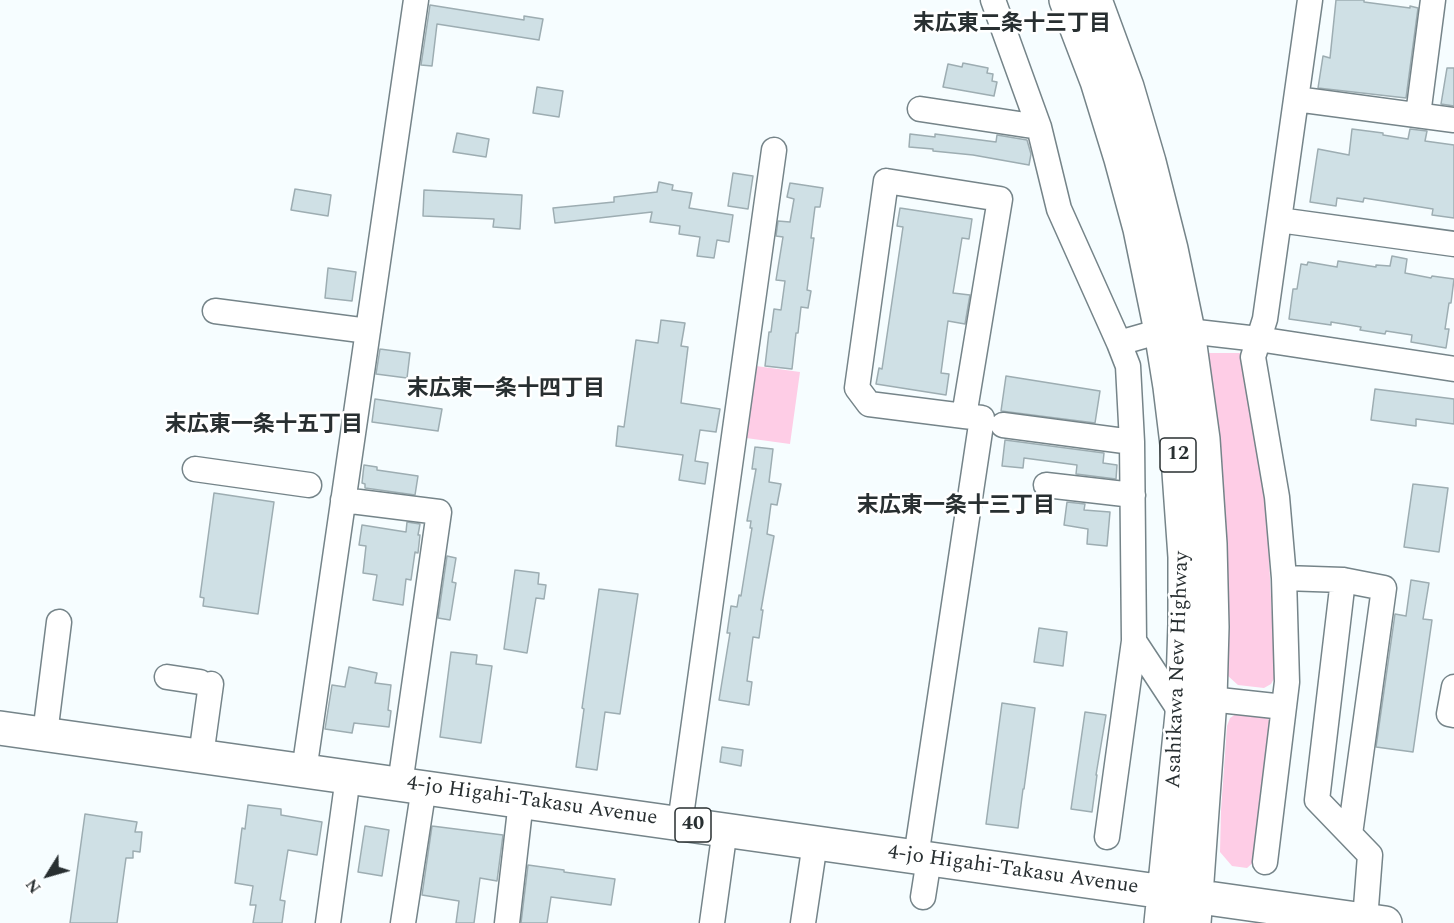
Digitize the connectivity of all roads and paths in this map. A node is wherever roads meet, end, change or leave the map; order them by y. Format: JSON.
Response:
{"nodes":[{"id":1,"x":416,"y":0,"type":"edge"},
{"id":2,"x":993,"y":0,"type":"edge"},
{"id":3,"x":1066,"y":0,"type":"edge"},
{"id":4,"x":1095,"y":0,"type":"edge"},
{"id":5,"x":1310,"y":0,"type":"edge"},
{"id":6,"x":1433,"y":0,"type":"edge"},
{"id":7,"x":1296,"y":99,"type":"junction"},
{"id":8,"x":920,"y":109,"type":"dead end"},
{"id":9,"x":1419,"y":115,"type":"junction"},
{"id":10,"x":1454,"y":120,"type":"edge"},
{"id":11,"x":1039,"y":127,"type":"junction"},
{"id":12,"x":774,"y":150,"type":"dead end"},
{"id":13,"x":1279,"y":220,"type":"junction"},
{"id":14,"x":1454,"y":244,"type":"edge"},
{"id":15,"x":215,"y":311,"type":"dead end"},
{"id":16,"x":368,"y":331,"type":"junction"},
{"id":17,"x":1175,"y":331,"type":"junction"},
{"id":18,"x":1258,"y":339,"type":"junction"},
{"id":19,"x":1119,"y":343,"type":"junction"},
{"id":20,"x":1454,"y":369,"type":"edge"},
{"id":21,"x":964,"y":416,"type":"junction"},
{"id":22,"x":1003,"y":425,"type":"dead end"},
{"id":23,"x":1132,"y":442,"type":"junction"},
{"id":24,"x":195,"y":470,"type":"dead end"},
{"id":25,"x":309,"y":485,"type":"dead end"},
{"id":26,"x":1046,"y":485,"type":"dead end"},
{"id":27,"x":1133,"y":495,"type":"junction"},
{"id":28,"x":343,"y":500,"type":"junction"},
{"id":29,"x":1284,"y":578,"type":"junction"},
{"id":30,"x":1343,"y":579,"type":"junction"},
{"id":31,"x":59,"y":622,"type":"dead end"},
{"id":32,"x":1134,"y":641,"type":"junction"},
{"id":33,"x":167,"y":677,"type":"dead end"},
{"id":34,"x":1454,"y":687,"type":"edge"},
{"id":35,"x":1196,"y":706,"type":"junction"},
{"id":36,"x":1284,"y":707,"type":"junction"},
{"id":37,"x":1454,"y":715,"type":"edge"},
{"id":38,"x":0,"y":728,"type":"edge"},
{"id":39,"x":45,"y":734,"type":"junction"},
{"id":40,"x":201,"y":756,"type":"junction"},
{"id":41,"x":304,"y":771,"type":"junction"},
{"id":42,"x":348,"y":777,"type":"junction"},
{"id":43,"x":412,"y":786,"type":"junction"},
{"id":44,"x":521,"y":801,"type":"junction"},
{"id":45,"x":680,"y":823,"type":"junction"},
{"id":46,"x":725,"y":829,"type":"junction"},
{"id":47,"x":1350,"y":834,"type":"junction"},
{"id":48,"x":1107,"y":837,"type":"dead end"},
{"id":49,"x":815,"y":843,"type":"junction"},
{"id":50,"x":922,"y":858,"type":"junction"},
{"id":51,"x":1265,"y":862,"type":"dead end"},
{"id":52,"x":923,"y":897,"type":"dead end"},
{"id":53,"x":1179,"y":908,"type":"edge"},
{"id":54,"x":1375,"y":922,"type":"edge"},
{"id":55,"x":328,"y":923,"type":"edge"},
{"id":56,"x":403,"y":923,"type":"edge"},
{"id":57,"x":507,"y":923,"type":"edge"},
{"id":58,"x":712,"y":923,"type":"edge"},
{"id":59,"x":803,"y":923,"type":"edge"}],
"edges":[{"from":1,"to":16,"type":"street"},
{"from":2,"to":11,"type":"street"},
{"from":3,"to":17,"type":"highway","name":"Asahikawa New Highway","number":"12"},
{"from":4,"to":17,"type":"highway","name":"Asahikawa New Highway","number":"12"},
{"from":5,"to":7,"type":"street"},
{"from":6,"to":9,"type":"street"},
{"from":7,"to":9,"type":"street"},
{"from":7,"to":13,"type":"street"},
{"from":8,"to":11,"type":"street"},
{"from":9,"to":10,"type":"street"},
{"from":11,"to":19,"type":"street"},
{"from":12,"to":45,"type":"street"},
{"from":13,"to":14,"type":"street"},
{"from":13,"to":18,"type":"street"},
{"from":15,"to":16,"type":"street"},
{"from":16,"to":28,"type":"street"},
{"from":17,"to":18,"type":"street"},
{"from":17,"to":19,"type":"street"},
{"from":17,"to":35,"type":"highway","name":"Asahikawa New Highway","number":"12"},
{"from":18,"to":20,"type":"street"},
{"from":18,"to":29,"type":"street"},
{"from":19,"to":23,"type":"street"},
{"from":21,"to":21,"type":"street"},
{"from":21,"to":50,"type":"street"},
{"from":22,"to":23,"type":"street"},
{"from":23,"to":27,"type":"street"},
{"from":24,"to":25,"type":"street"},
{"from":26,"to":27,"type":"street"},
{"from":27,"to":32,"type":"street"},
{"from":28,"to":41,"type":"street"},
{"from":28,"to":43,"type":"street"},
{"from":29,"to":30,"type":"street"},
{"from":29,"to":36,"type":"street"},
{"from":30,"to":47,"type":"street"},
{"from":30,"to":47,"type":"street"},
{"from":31,"to":39,"type":"street"},
{"from":32,"to":35,"type":"street"},
{"from":32,"to":48,"type":"street"},
{"from":33,"to":40,"type":"street"},
{"from":34,"to":37,"type":"street"},
{"from":35,"to":36,"type":"street"},
{"from":35,"to":53,"type":"highway","name":"Asahikawa New Highway","number":"12"},
{"from":36,"to":51,"type":"street"},
{"from":38,"to":39,"type":"highway","name":"4-jo Higahi-Takasu Avenue","number":"40"},
{"from":39,"to":40,"type":"highway","name":"4-jo Higahi-Takasu Avenue","number":"40"},
{"from":40,"to":41,"type":"highway","name":"4-jo Higahi-Takasu Avenue","number":"40"},
{"from":41,"to":42,"type":"highway","name":"4-jo Higahi-Takasu Avenue","number":"40"},
{"from":42,"to":43,"type":"highway","name":"4-jo Higahi-Takasu Avenue","number":"40"},
{"from":42,"to":55,"type":"street"},
{"from":43,"to":44,"type":"highway","name":"4-jo Higahi-Takasu Avenue","number":"40"},
{"from":43,"to":56,"type":"street"},
{"from":44,"to":45,"type":"highway","name":"4-jo Higahi-Takasu Avenue","number":"40"},
{"from":44,"to":57,"type":"street"},
{"from":45,"to":46,"type":"highway","name":"4-jo Higahi-Takasu Avenue","number":"40"},
{"from":46,"to":49,"type":"highway","name":"4-jo Higahi-Takasu Avenue","number":"40"},
{"from":46,"to":58,"type":"street"},
{"from":47,"to":54,"type":"street"},
{"from":49,"to":50,"type":"highway","name":"4-jo Higahi-Takasu Avenue","number":"40"},
{"from":49,"to":59,"type":"street"},
{"from":50,"to":52,"type":"street"},
{"from":50,"to":53,"type":"highway","name":"4-jo Higahi-Takasu Avenue","number":"40"},
{"from":53,"to":54,"type":"highway","name":"4-jo Higahi-Takasu Avenue","number":"40"}]}
